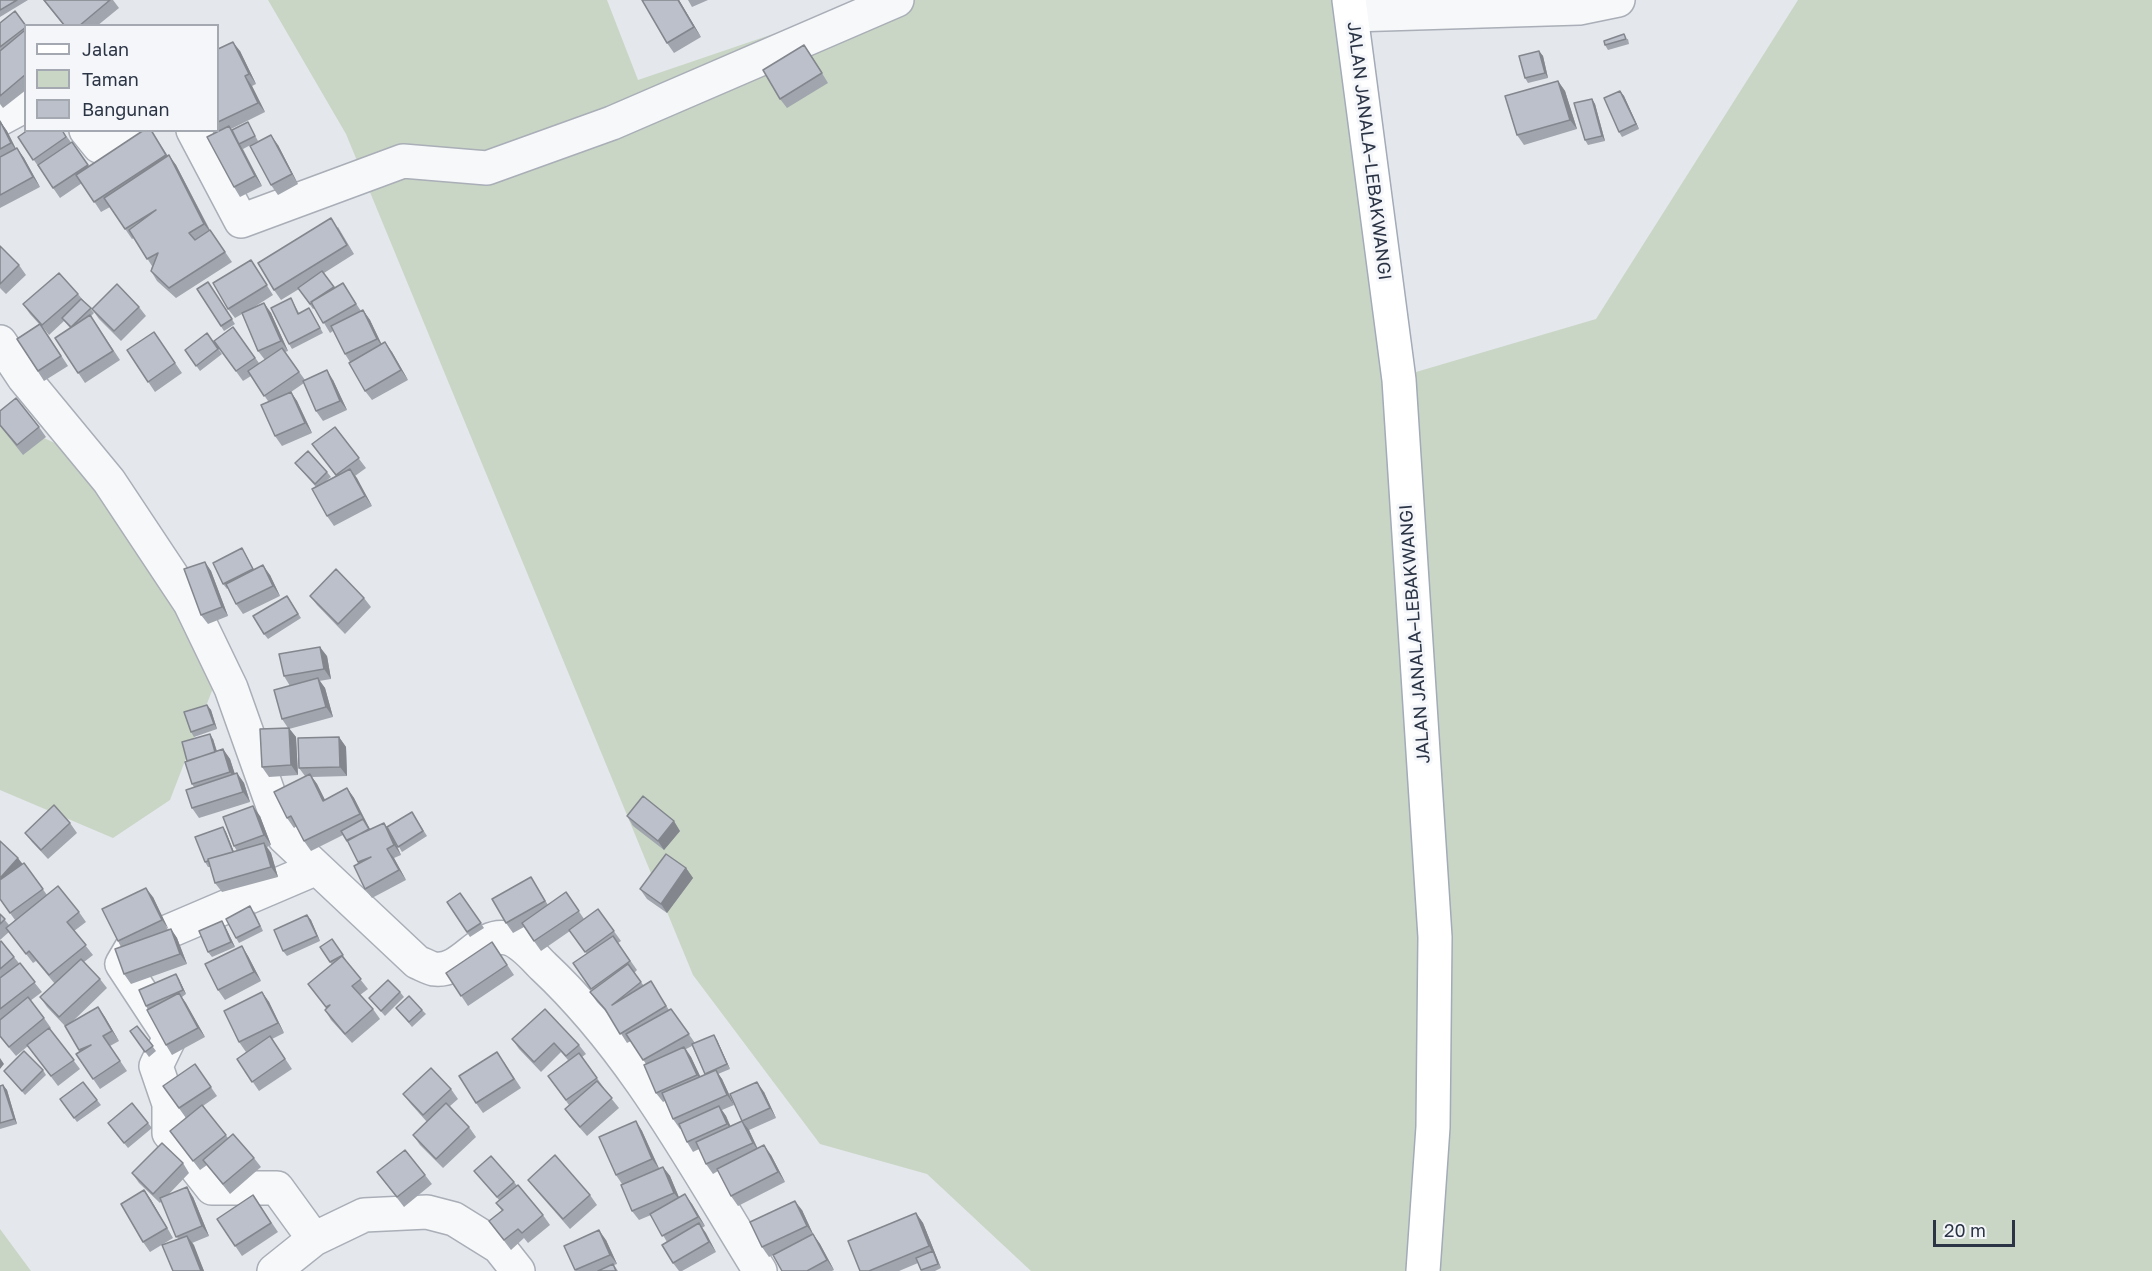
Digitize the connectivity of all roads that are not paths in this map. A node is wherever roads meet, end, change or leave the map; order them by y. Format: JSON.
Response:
{"nodes":[{"id":1,"x":897,"y":0,"type":"edge"},
{"id":2,"x":1618,"y":0,"type":"edge"},
{"id":3,"x":1351,"y":8,"type":"edge"},
{"id":4,"x":24,"y":106,"type":"edge"},
{"id":5,"x":0,"y":119,"type":"edge"},
{"id":6,"x":88,"y":132,"type":"edge"},
{"id":7,"x":126,"y":132,"type":"edge"},
{"id":8,"x":194,"y":132,"type":"edge"},
{"id":9,"x":0,"y":342,"type":"edge"},
{"id":10,"x":317,"y":868,"type":"junction"},
{"id":11,"x":314,"y":1239,"type":"junction"},
{"id":12,"x":274,"y":1271,"type":"edge"},
{"id":13,"x":518,"y":1271,"type":"edge"},
{"id":14,"x":760,"y":1271,"type":"edge"},
{"id":15,"x":1423,"y":1271,"type":"edge"}],
"edges":[{"from":1,"to":8,"type":"street"},
{"from":2,"to":3,"type":"street"},
{"from":3,"to":15,"type":"main road","name":"JALAN JANALA–LEBAKWANGI"},
{"from":4,"to":5,"type":"street"},
{"from":6,"to":7,"type":"street"},
{"from":9,"to":10,"type":"street"},
{"from":10,"to":11,"type":"street"},
{"from":10,"to":14,"type":"street"},
{"from":11,"to":12,"type":"street"},
{"from":11,"to":13,"type":"street"}]}
